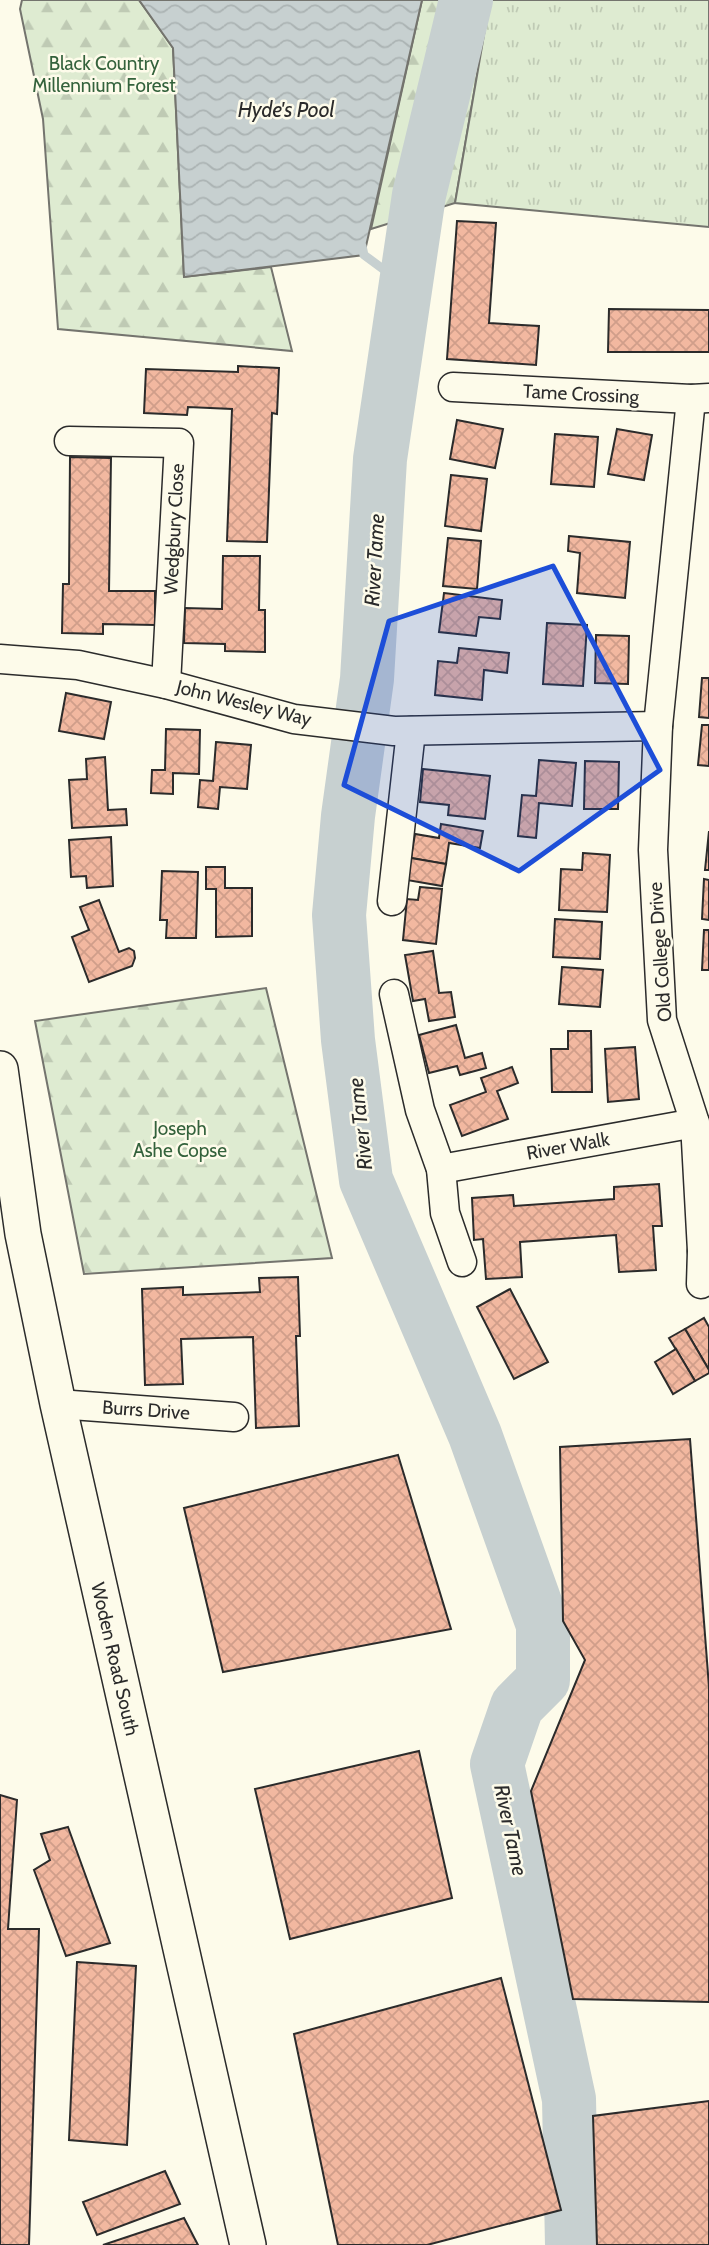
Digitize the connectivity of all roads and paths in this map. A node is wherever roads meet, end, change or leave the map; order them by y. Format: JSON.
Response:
{"nodes":[{"id":1,"x":453,"y":387,"type":"dead end"},
{"id":2,"x":700,"y":398,"type":"edge"},
{"id":3,"x":69,"y":441,"type":"dead end"},
{"id":4,"x":0,"y":659,"type":"edge"},
{"id":5,"x":166,"y":684,"type":"junction"},
{"id":6,"x":658,"y":726,"type":"junction"},
{"id":7,"x":402,"y":731,"type":"junction"},
{"id":8,"x":393,"y":901,"type":"dead end"},
{"id":9,"x":394,"y":994,"type":"dead end"},
{"id":10,"x":0,"y":1069,"type":"edge"},
{"id":11,"x":695,"y":1123,"type":"junction"},
{"id":12,"x":441,"y":1169,"type":"junction"},
{"id":13,"x":706,"y":1251,"type":"edge"},
{"id":14,"x":462,"y":1262,"type":"dead end"},
{"id":15,"x":701,"y":1284,"type":"dead end"},
{"id":16,"x":58,"y":1404,"type":"junction"},
{"id":17,"x":234,"y":1417,"type":"dead end"},
{"id":18,"x":248,"y":2245,"type":"edge"}],
"edges":[{"from":1,"to":2,"type":"street","name":"Tame Crossing"},
{"from":2,"to":6,"type":"street","name":"Old College Drive"},
{"from":3,"to":5,"type":"street","name":"Wedgbury Close"},
{"from":4,"to":5,"type":"street","name":"John Wesley Way"},
{"from":5,"to":7,"type":"street","name":"John Wesley Way"},
{"from":6,"to":7,"type":"street","name":"John Wesley Way"},
{"from":6,"to":11,"type":"street","name":"Old College Drive"},
{"from":7,"to":8,"type":"street"},
{"from":9,"to":12,"type":"street"},
{"from":10,"to":16,"type":"street","name":"Woden Road South"},
{"from":11,"to":12,"type":"street","name":"River Walk"},
{"from":11,"to":13,"type":"street","name":"Old College Drive"},
{"from":12,"to":14,"type":"street"},
{"from":13,"to":15,"type":"street","name":"Old College Drive"},
{"from":16,"to":17,"type":"street","name":"Burrs Drive"},
{"from":16,"to":18,"type":"street","name":"Woden Road South"}]}
